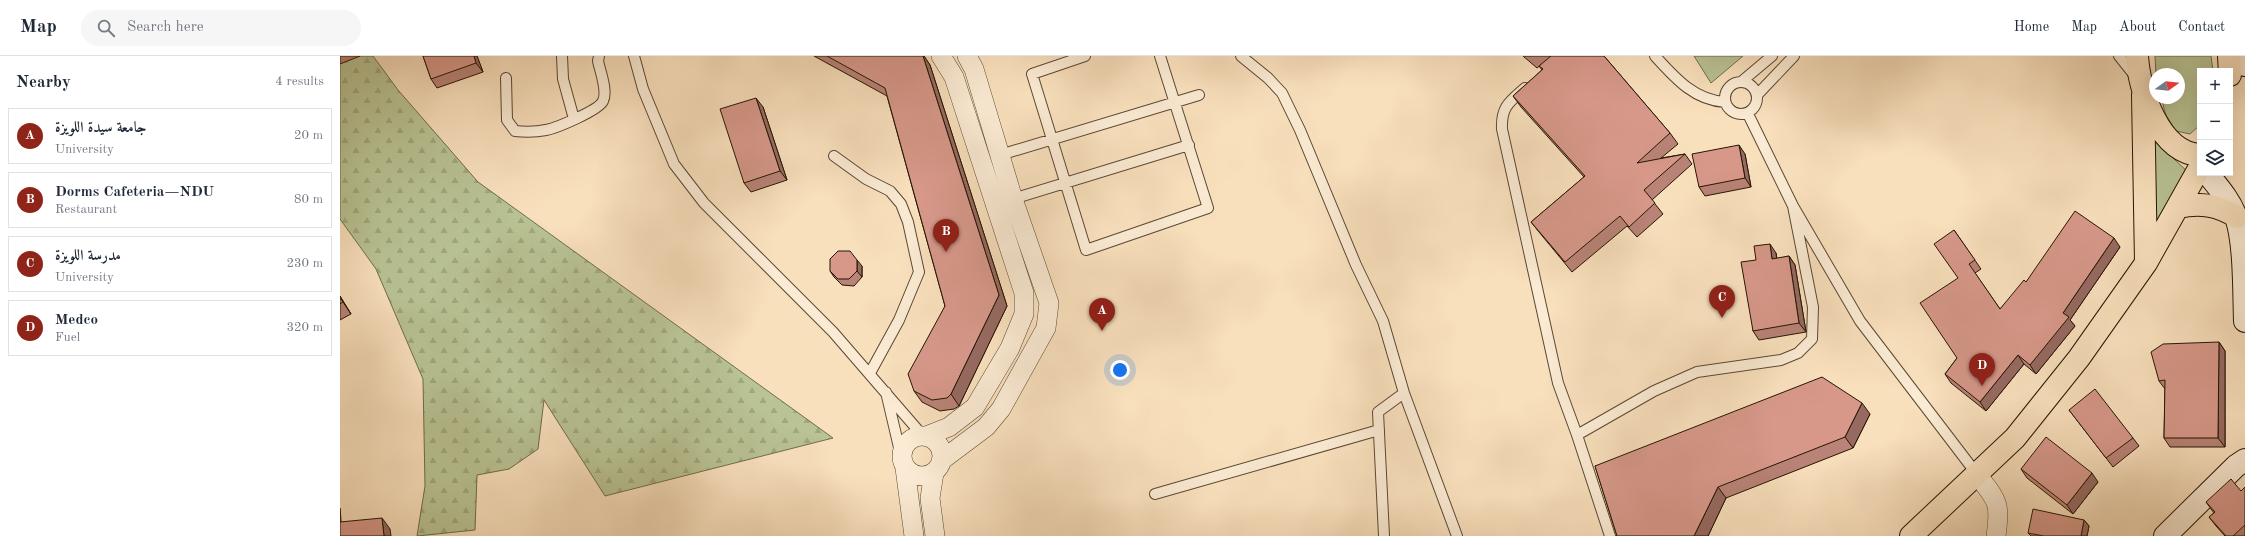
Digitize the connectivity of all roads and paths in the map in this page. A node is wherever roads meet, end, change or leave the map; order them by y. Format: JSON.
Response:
{"nodes":[{"id":1,"x":562,"y":56,"type":"edge"},
{"id":2,"x":599,"y":56,"type":"edge"},
{"id":3,"x":634,"y":56,"type":"edge"},
{"id":4,"x":940,"y":56,"type":"edge"},
{"id":5,"x":967,"y":56,"type":"edge"},
{"id":6,"x":1085,"y":56,"type":"edge"},
{"id":7,"x":1160,"y":56,"type":"edge"},
{"id":8,"x":1241,"y":56,"type":"edge"},
{"id":9,"x":1655,"y":56,"type":"edge"},
{"id":10,"x":1772,"y":56,"type":"edge"},
{"id":11,"x":1794,"y":56,"type":"edge"},
{"id":12,"x":2119,"y":56,"type":"edge"},
{"id":13,"x":2137,"y":56,"type":"edge"},
{"id":14,"x":2229,"y":56,"type":"edge"},
{"id":15,"x":2241,"y":56,"type":"edge"},
{"id":16,"x":2245,"y":65,"type":"edge"},
{"id":17,"x":2230,"y":68,"type":"edge"},
{"id":18,"x":506,"y":78,"type":"dead end"},
{"id":19,"x":1532,"y":81,"type":"edge"},
{"id":20,"x":1741,"y":82,"type":"junction"},
{"id":21,"x":2141,"y":88,"type":"junction"},
{"id":22,"x":1199,"y":95,"type":"dead end"},
{"id":23,"x":1757,"y":95,"type":"junction"},
{"id":24,"x":1174,"y":102,"type":"junction"},
{"id":25,"x":1725,"y":102,"type":"junction"},
{"id":26,"x":1748,"y":114,"type":"junction"},
{"id":27,"x":574,"y":119,"type":"junction"},
{"id":28,"x":1051,"y":139,"type":"junction"},
{"id":29,"x":1189,"y":145,"type":"junction"},
{"id":30,"x":1000,"y":155,"type":"junction"},
{"id":31,"x":834,"y":156,"type":"dead end"},
{"id":32,"x":2197,"y":159,"type":"edge"},
{"id":33,"x":2197,"y":162,"type":"edge"},
{"id":34,"x":2209,"y":176,"type":"edge"},
{"id":35,"x":1066,"y":183,"type":"junction"},
{"id":36,"x":1014,"y":199,"type":"junction"},
{"id":37,"x":1793,"y":206,"type":"junction"},
{"id":38,"x":2178,"y":207,"type":"junction"},
{"id":39,"x":2237,"y":217,"type":"junction"},
{"id":40,"x":2146,"y":263,"type":"junction"},
{"id":41,"x":2245,"y":321,"type":"edge"},
{"id":42,"x":870,"y":373,"type":"junction"},
{"id":43,"x":885,"y":390,"type":"junction"},
{"id":44,"x":1404,"y":392,"type":"junction"},
{"id":45,"x":1379,"y":430,"type":"junction"},
{"id":46,"x":1576,"y":435,"type":"junction"},
{"id":47,"x":924,"y":436,"type":"junction"},
{"id":48,"x":2245,"y":443,"type":"edge"},
{"id":49,"x":903,"y":462,"type":"junction"},
{"id":50,"x":2240,"y":463,"type":"edge"},
{"id":51,"x":938,"y":466,"type":"junction"},
{"id":52,"x":1976,"y":474,"type":"junction"},
{"id":53,"x":1155,"y":494,"type":"dead end"},
{"id":54,"x":914,"y":536,"type":"edge"},
{"id":55,"x":935,"y":536,"type":"edge"},
{"id":56,"x":1384,"y":536,"type":"edge"},
{"id":57,"x":1457,"y":536,"type":"edge"},
{"id":58,"x":1610,"y":536,"type":"edge"},
{"id":59,"x":1911,"y":536,"type":"edge"},
{"id":60,"x":1996,"y":536,"type":"edge"},
{"id":61,"x":2165,"y":536,"type":"edge"}],
"edges":[{"from":1,"to":27,"type":"lane"},
{"from":2,"to":27,"type":"lane"},
{"from":3,"to":42,"type":"lane"},
{"from":4,"to":47,"type":"street"},
{"from":5,"to":30,"type":"street"},
{"from":6,"to":28,"type":"lane"},
{"from":7,"to":24,"type":"lane"},
{"from":8,"to":44,"type":"lane"},
{"from":9,"to":25,"type":"lane"},
{"from":10,"to":20,"type":"lane"},
{"from":11,"to":23,"type":"lane"},
{"from":12,"to":21,"type":"lane"},
{"from":13,"to":21,"type":"highway"},
{"from":14,"to":17,"type":"highway"},
{"from":15,"to":16,"type":"main road"},
{"from":18,"to":27,"type":"lane"},
{"from":19,"to":46,"type":"lane"},
{"from":20,"to":23,"type":"lane"},
{"from":20,"to":25,"type":"lane"},
{"from":21,"to":32,"type":"highway"},
{"from":21,"to":40,"type":"highway"},
{"from":22,"to":24,"type":"lane"},
{"from":23,"to":26,"type":"lane"},
{"from":24,"to":28,"type":"lane"},
{"from":24,"to":29,"type":"lane"},
{"from":25,"to":26,"type":"lane"},
{"from":26,"to":37,"type":"lane"},
{"from":28,"to":30,"type":"lane"},
{"from":28,"to":35,"type":"lane"},
{"from":29,"to":35,"type":"lane"},
{"from":29,"to":35,"type":"lane"},
{"from":30,"to":36,"type":"street"},
{"from":31,"to":42,"type":"lane"},
{"from":33,"to":38,"type":"highway"},
{"from":34,"to":39,"type":"main road"},
{"from":35,"to":36,"type":"lane"},
{"from":36,"to":51,"type":"street"},
{"from":37,"to":46,"type":"lane"},
{"from":37,"to":52,"type":"lane"},
{"from":38,"to":39,"type":"highway"},
{"from":38,"to":40,"type":"highway"},
{"from":39,"to":41,"type":"main road"},
{"from":40,"to":52,"type":"highway"},
{"from":42,"to":43,"type":"lane"},
{"from":43,"to":47,"type":"lane"},
{"from":43,"to":49,"type":"lane"},
{"from":44,"to":45,"type":"lane"},
{"from":44,"to":57,"type":"lane"},
{"from":45,"to":53,"type":"lane"},
{"from":45,"to":56,"type":"lane"},
{"from":46,"to":58,"type":"lane"},
{"from":47,"to":49,"type":"street"},
{"from":47,"to":51,"type":"street"},
{"from":48,"to":50,"type":"main road"},
{"from":49,"to":51,"type":"street"},
{"from":49,"to":54,"type":"street"},
{"from":50,"to":61,"type":"main road"},
{"from":51,"to":55,"type":"street"},
{"from":52,"to":59,"type":"highway"},
{"from":52,"to":60,"type":"street"}]}
